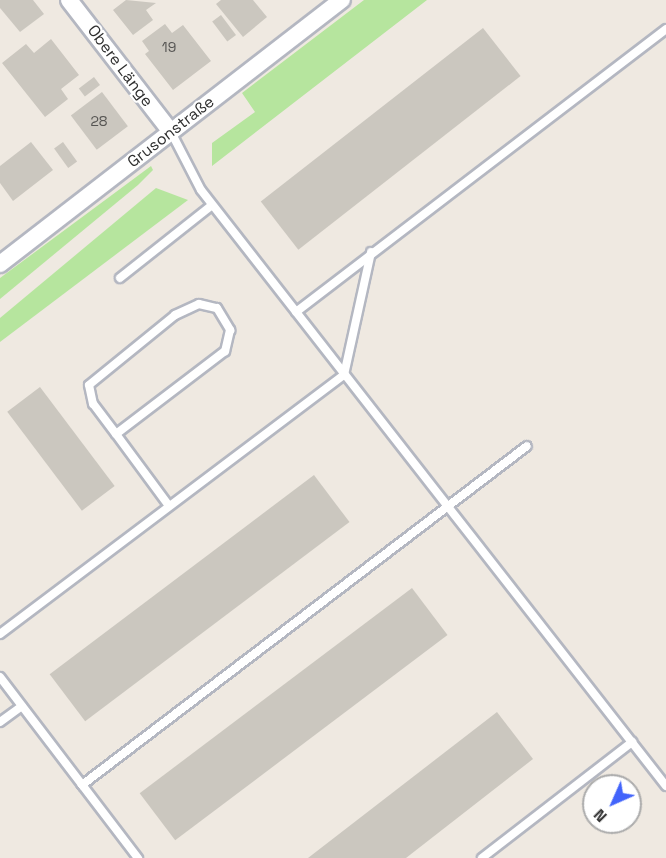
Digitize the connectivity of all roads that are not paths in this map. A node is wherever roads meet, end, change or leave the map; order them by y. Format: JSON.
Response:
{"nodes":[{"id":1,"x":69,"y":0,"type":"edge"},
{"id":2,"x":339,"y":1,"type":"edge"},
{"id":3,"x":666,"y":29,"type":"edge"},
{"id":4,"x":171,"y":132,"type":"junction"},
{"id":5,"x":212,"y":205,"type":"junction"},
{"id":6,"x":371,"y":252,"type":"junction"},
{"id":7,"x":2,"y":258,"type":"edge"},
{"id":8,"x":120,"y":278,"type":"dead end"},
{"id":9,"x":296,"y":312,"type":"junction"},
{"id":10,"x":344,"y":375,"type":"junction"},
{"id":11,"x":116,"y":434,"type":"junction"},
{"id":12,"x":527,"y":446,"type":"dead end"},
{"id":13,"x":169,"y":506,"type":"junction"},
{"id":14,"x":447,"y":506,"type":"junction"},
{"id":15,"x":0,"y":634,"type":"edge"},
{"id":16,"x":0,"y":677,"type":"edge"},
{"id":17,"x":22,"y":706,"type":"junction"},
{"id":18,"x":0,"y":722,"type":"edge"},
{"id":19,"x":632,"y":742,"type":"junction"},
{"id":20,"x":82,"y":784,"type":"junction"},
{"id":21,"x":666,"y":786,"type":"edge"},
{"id":22,"x":138,"y":858,"type":"edge"},
{"id":23,"x":482,"y":858,"type":"edge"}],
"edges":[{"from":1,"to":4,"type":"street","name":"Obere Länge"},
{"from":2,"to":4,"type":"street","name":"Grusonstraße"},
{"from":3,"to":6,"type":"lane"},
{"from":4,"to":5,"type":"lane"},
{"from":4,"to":7,"type":"street","name":"Grusonstraße"},
{"from":5,"to":8,"type":"lane"},
{"from":5,"to":9,"type":"lane"},
{"from":6,"to":9,"type":"lane"},
{"from":6,"to":10,"type":"lane"},
{"from":9,"to":10,"type":"lane"},
{"from":10,"to":13,"type":"lane"},
{"from":10,"to":14,"type":"lane"},
{"from":11,"to":11,"type":"lane"},
{"from":11,"to":13,"type":"lane"},
{"from":12,"to":14,"type":"lane"},
{"from":13,"to":15,"type":"lane"},
{"from":14,"to":19,"type":"lane"},
{"from":14,"to":20,"type":"lane"},
{"from":16,"to":17,"type":"lane"},
{"from":17,"to":18,"type":"lane"},
{"from":17,"to":20,"type":"lane"},
{"from":19,"to":21,"type":"lane"},
{"from":19,"to":23,"type":"lane"},
{"from":20,"to":22,"type":"lane"}]}
